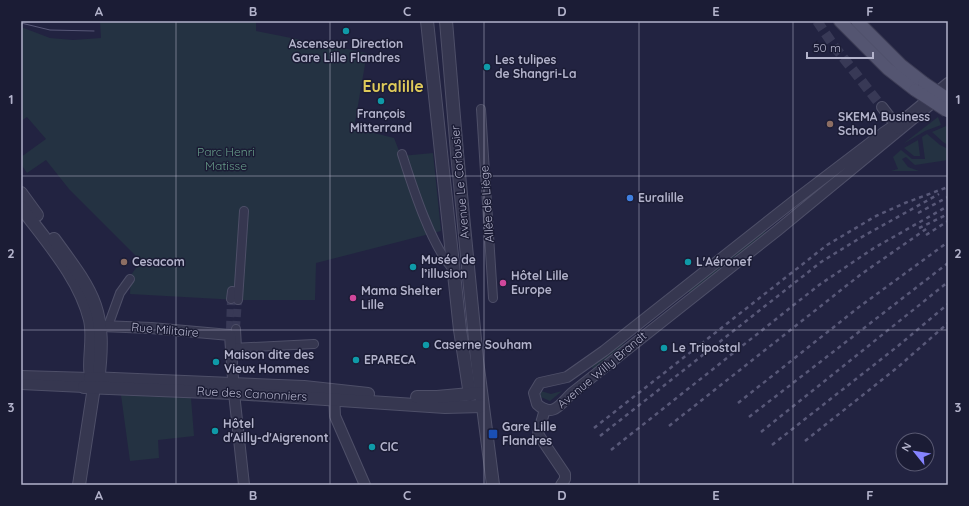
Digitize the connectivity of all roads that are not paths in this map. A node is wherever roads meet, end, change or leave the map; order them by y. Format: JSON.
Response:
{"nodes":[{"id":1,"x":427,"y":21,"type":"edge"},
{"id":2,"x":446,"y":21,"type":"edge"},
{"id":3,"x":840,"y":21,"type":"edge"},
{"id":4,"x":857,"y":21,"type":"edge"},
{"id":5,"x":948,"y":84,"type":"edge"},
{"id":6,"x":919,"y":87,"type":"junction"},
{"id":7,"x":948,"y":90,"type":"edge"},
{"id":8,"x":882,"y":107,"type":"tunnel mouth"},
{"id":9,"x":948,"y":107,"type":"edge"},
{"id":10,"x":481,"y":109,"type":"dead end"},
{"id":11,"x":898,"y":127,"type":"junction"},
{"id":12,"x":402,"y":154,"type":"dead end"},
{"id":13,"x":21,"y":193,"type":"edge"},
{"id":14,"x":21,"y":207,"type":"edge"},
{"id":15,"x":244,"y":211,"type":"dead end"},
{"id":16,"x":454,"y":270,"type":"junction"},
{"id":17,"x":130,"y":280,"type":"dead end"},
{"id":18,"x":236,"y":297,"type":"tunnel mouth"},
{"id":19,"x":493,"y":298,"type":"dead end"},
{"id":20,"x":104,"y":326,"type":"junction"},
{"id":21,"x":314,"y":344,"type":"dead end"},
{"id":22,"x":234,"y":348,"type":"junction"},
{"id":23,"x":21,"y":376,"type":"edge"},
{"id":24,"x":92,"y":383,"type":"junction"},
{"id":25,"x":21,"y":384,"type":"edge"},
{"id":26,"x":234,"y":389,"type":"junction"},
{"id":27,"x":334,"y":394,"type":"junction"},
{"id":28,"x":475,"y":394,"type":"junction"},
{"id":29,"x":482,"y":406,"type":"junction"},
{"id":30,"x":544,"y":409,"type":"junction"},
{"id":31,"x":79,"y":485,"type":"edge"},
{"id":32,"x":244,"y":485,"type":"edge"},
{"id":33,"x":365,"y":485,"type":"edge"},
{"id":34,"x":493,"y":485,"type":"edge"},
{"id":35,"x":561,"y":485,"type":"edge"}],
"edges":[{"from":1,"to":16,"type":"street","name":"Avenue Le Corbusier"},
{"from":2,"to":28,"type":"street","name":"Avenue Le Corbusier","bridge":true},
{"from":3,"to":6,"type":"main road"},
{"from":4,"to":6,"type":"main road"},
{"from":5,"to":11,"type":"street","name":"Avenue Willy Brandt"},
{"from":6,"to":9,"type":"main road","bridge":true},
{"from":7,"to":11,"type":"street","name":"Avenue Willy Brandt"},
{"from":8,"to":11,"type":"street"},
{"from":10,"to":19,"type":"street","name":"Allée de Liège"},
{"from":11,"to":30,"type":"street","name":"Avenue Willy Brandt"},
{"from":11,"to":30,"type":"street","name":"Avenue Willy Brandt"},
{"from":12,"to":16,"type":"street"},
{"from":13,"to":20,"type":"street"},
{"from":14,"to":24,"type":"street"},
{"from":15,"to":18,"type":"street"},
{"from":16,"to":28,"type":"street","name":"Avenue Le Corbusier"},
{"from":17,"to":20,"type":"street"},
{"from":20,"to":22,"type":"street","name":"Rue Militaire"},
{"from":20,"to":24,"type":"street"},
{"from":21,"to":22,"type":"street"},
{"from":22,"to":26,"type":"street"},
{"from":23,"to":24,"type":"street","name":"Rue des Canonniers"},
{"from":24,"to":25,"type":"street","name":"Rue des Canonniers"},
{"from":24,"to":26,"type":"street","name":"Rue des Canonniers"},
{"from":24,"to":31,"type":"street"},
{"from":26,"to":27,"type":"street","name":"Rue des Canonniers"},
{"from":26,"to":32,"type":"street"},
{"from":27,"to":28,"type":"street","name":"Rue des Canonniers"},
{"from":27,"to":29,"type":"street","name":"Rue des Canonniers"},
{"from":27,"to":33,"type":"street"},
{"from":28,"to":29,"type":"street","name":"Avenue Le Corbusier"},
{"from":29,"to":34,"type":"street","name":"Avenue Le Corbusier"},
{"from":30,"to":35,"type":"street"}]}
